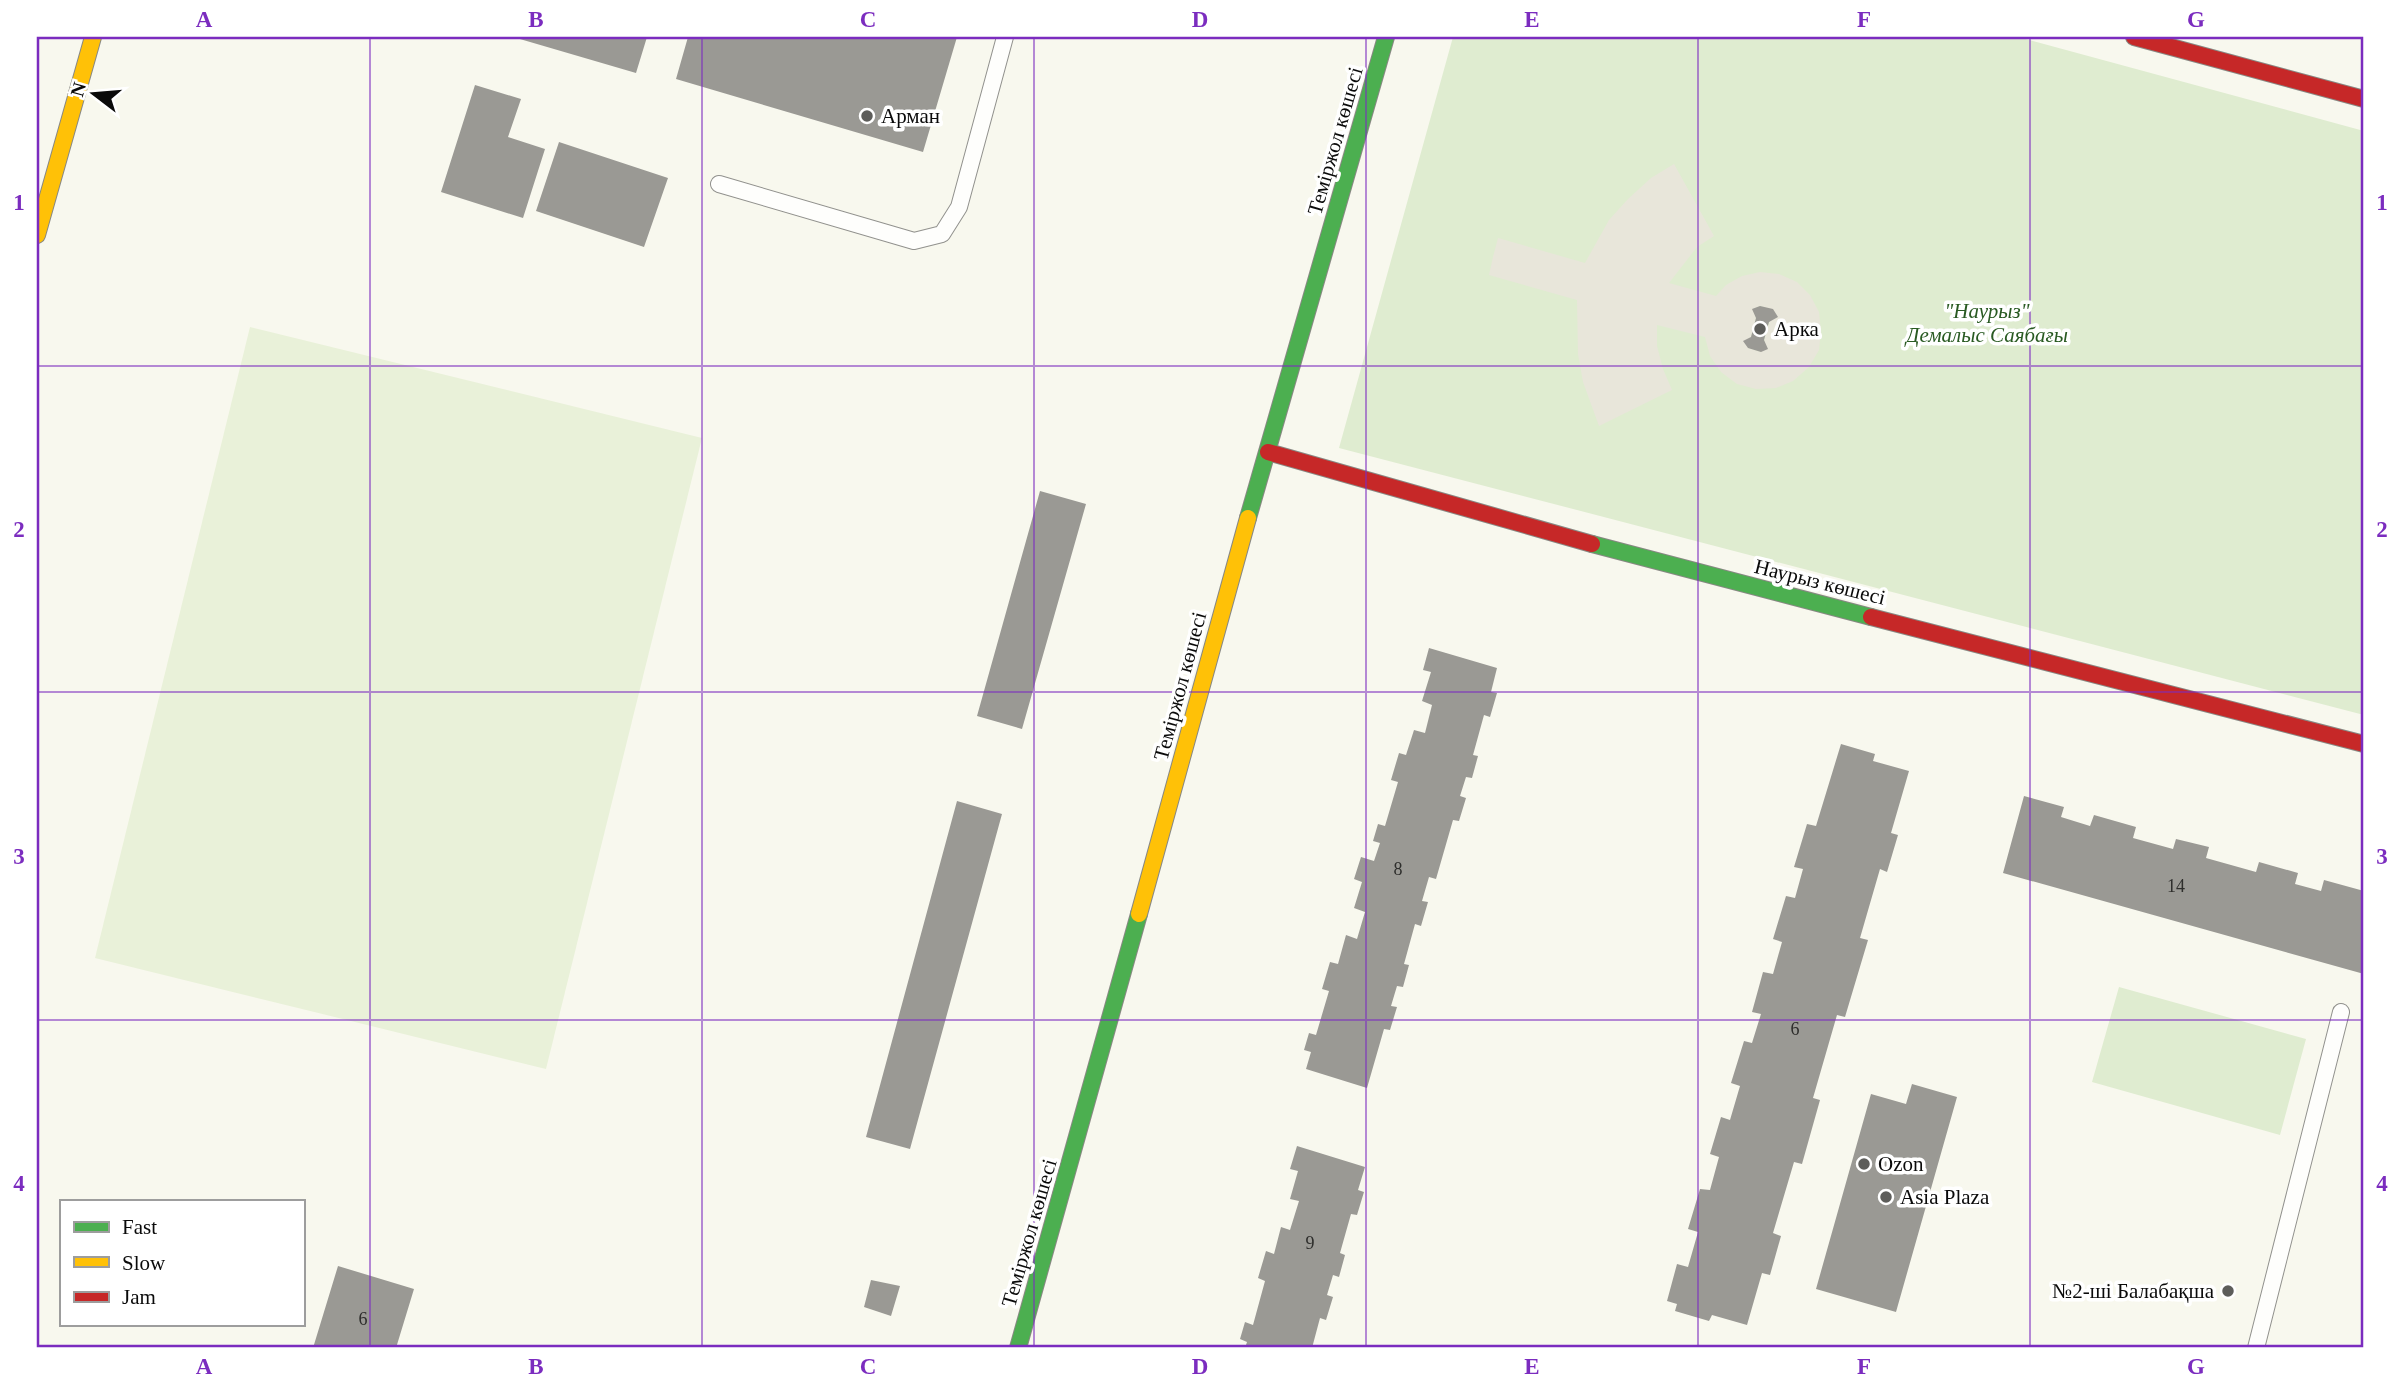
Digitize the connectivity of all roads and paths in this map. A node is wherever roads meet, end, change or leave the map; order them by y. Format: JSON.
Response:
{"nodes":[{"id":1,"x":93,"y":37,"type":"edge"},
{"id":2,"x":1005,"y":37,"type":"edge"},
{"id":3,"x":1386,"y":37,"type":"edge"},
{"id":4,"x":2134,"y":37,"type":"edge"},
{"id":5,"x":2364,"y":99,"type":"edge"},
{"id":6,"x":719,"y":184,"type":"dead end"},
{"id":7,"x":37,"y":234,"type":"edge"},
{"id":8,"x":1268,"y":452,"type":"junction"},
{"id":9,"x":2364,"y":744,"type":"edge"},
{"id":10,"x":2341,"y":1012,"type":"dead end"},
{"id":11,"x":1018,"y":1348,"type":"edge"},
{"id":12,"x":2256,"y":1348,"type":"edge"}],
"edges":[{"from":1,"to":7,"type":"street"},
{"from":2,"to":6,"type":"lane"},
{"from":3,"to":8,"type":"street","name":"Теміржол көшесі"},
{"from":4,"to":5,"type":"street"},
{"from":8,"to":9,"type":"street","name":"Наурыз көшесі"},
{"from":8,"to":11,"type":"street","name":"Теміржол көшесі"},
{"from":10,"to":12,"type":"lane"}]}
